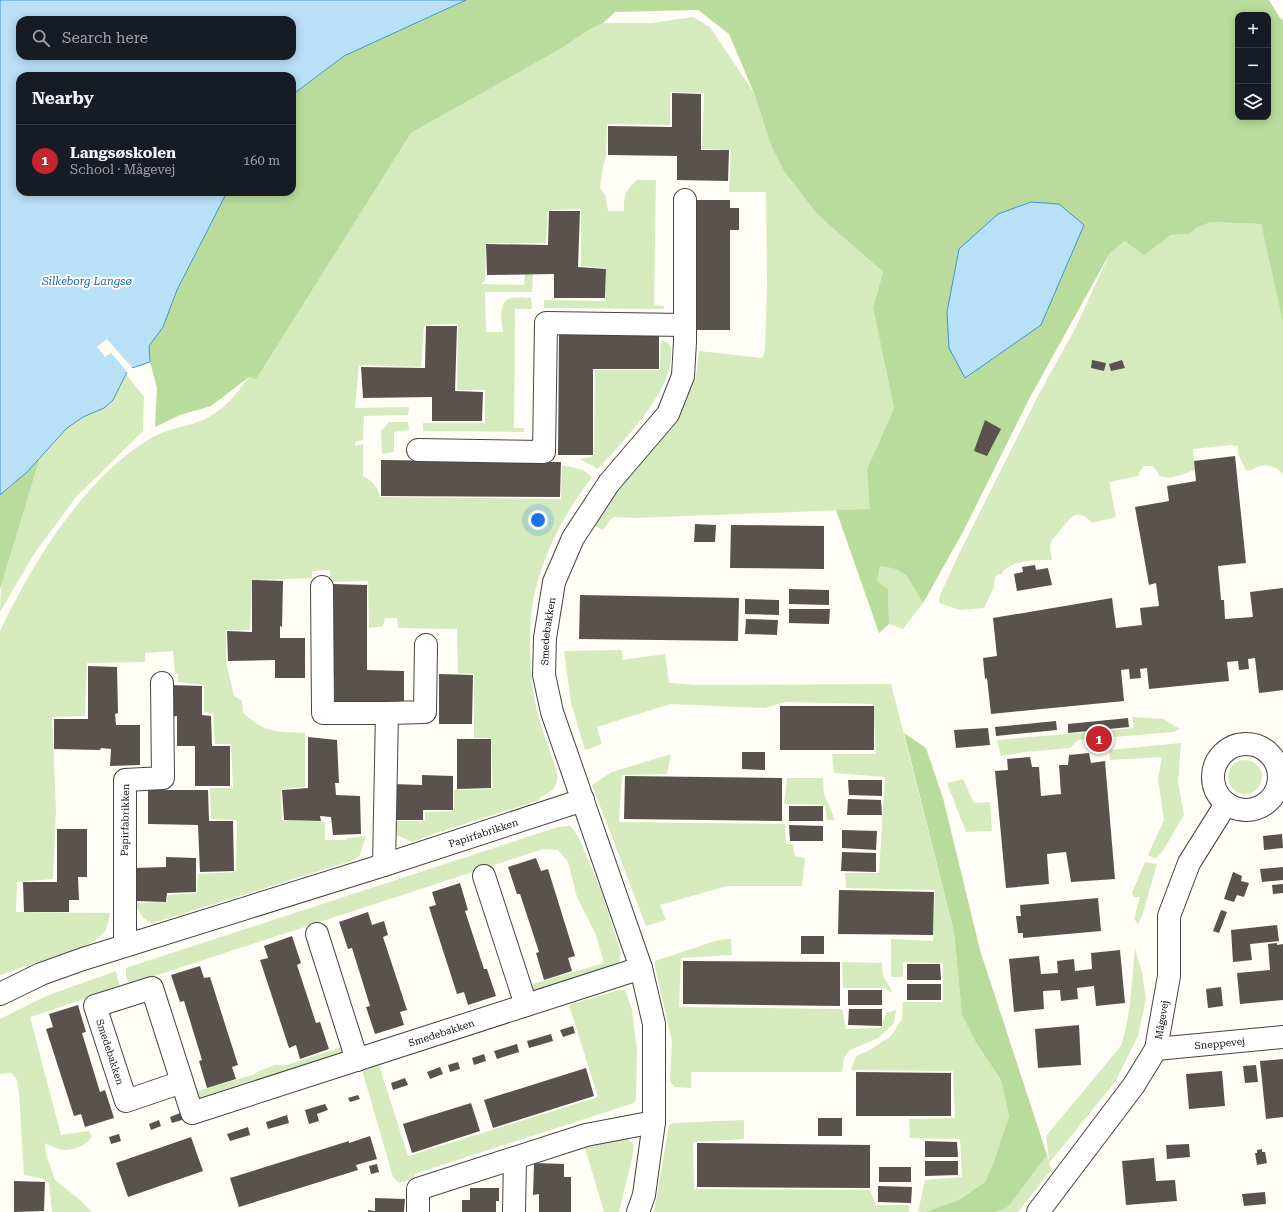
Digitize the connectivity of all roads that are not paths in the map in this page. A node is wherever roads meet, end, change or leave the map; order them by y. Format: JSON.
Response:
{"nodes":[{"id":1,"x":685,"y":200,"type":"dead end"},
{"id":2,"x":685,"y":334,"type":"junction"},
{"id":3,"x":418,"y":450,"type":"dead end"},
{"id":4,"x":322,"y":587,"type":"dead end"},
{"id":5,"x":426,"y":645,"type":"dead end"},
{"id":6,"x":162,"y":683,"type":"dead end"},
{"id":7,"x":387,"y":713,"type":"junction"},
{"id":8,"x":1279,"y":796,"type":"edge"},
{"id":9,"x":583,"y":800,"type":"junction"},
{"id":10,"x":1226,"y":804,"type":"junction"},
{"id":11,"x":384,"y":865,"type":"junction"},
{"id":12,"x":484,"y":876,"type":"dead end"},
{"id":13,"x":317,"y":934,"type":"dead end"},
{"id":14,"x":125,"y":945,"type":"junction"},
{"id":15,"x":642,"y":968,"type":"junction"},
{"id":16,"x":0,"y":994,"type":"edge"},
{"id":17,"x":526,"y":1005,"type":"junction"},
{"id":18,"x":1283,"y":1037,"type":"edge"},
{"id":19,"x":1156,"y":1049,"type":"junction"},
{"id":20,"x":357,"y":1060,"type":"junction"},
{"id":21,"x":182,"y":1082,"type":"junction"},
{"id":22,"x":654,"y":1122,"type":"junction"},
{"id":23,"x":515,"y":1158,"type":"junction"},
{"id":24,"x":418,"y":1212,"type":"edge"},
{"id":25,"x":514,"y":1212,"type":"edge"},
{"id":26,"x":638,"y":1212,"type":"edge"},
{"id":27,"x":1038,"y":1212,"type":"edge"}],
"edges":[{"from":1,"to":2,"type":"street","name":"Smedebakken"},
{"from":2,"to":3,"type":"street"},
{"from":2,"to":9,"type":"street","name":"Smedebakken"},
{"from":4,"to":7,"type":"street"},
{"from":5,"to":7,"type":"street"},
{"from":6,"to":14,"type":"street","name":"Papirfabrikken"},
{"from":7,"to":11,"type":"street"},
{"from":8,"to":10,"type":"street"},
{"from":8,"to":10,"type":"street"},
{"from":9,"to":11,"type":"street","name":"Papirfabrikken"},
{"from":9,"to":15,"type":"street","name":"Smedebakken"},
{"from":10,"to":19,"type":"street","name":"Mågevej"},
{"from":11,"to":14,"type":"street","name":"Papirfabrikken"},
{"from":12,"to":17,"type":"street"},
{"from":13,"to":20,"type":"street"},
{"from":14,"to":16,"type":"street","name":"Papirfabrikken"},
{"from":15,"to":17,"type":"street","name":"Smedebakken"},
{"from":15,"to":22,"type":"street","name":"Smedebakken"},
{"from":17,"to":20,"type":"street","name":"Smedebakken"},
{"from":18,"to":19,"type":"street","name":"Sneppevej"},
{"from":19,"to":27,"type":"street","name":"Mågevej"},
{"from":20,"to":21,"type":"street","name":"Smedebakken"},
{"from":21,"to":21,"type":"street","name":"Smedebakken"},
{"from":22,"to":23,"type":"street"},
{"from":22,"to":26,"type":"street","name":"Smedebakken"},
{"from":23,"to":24,"type":"street"},
{"from":23,"to":25,"type":"street"}]}
